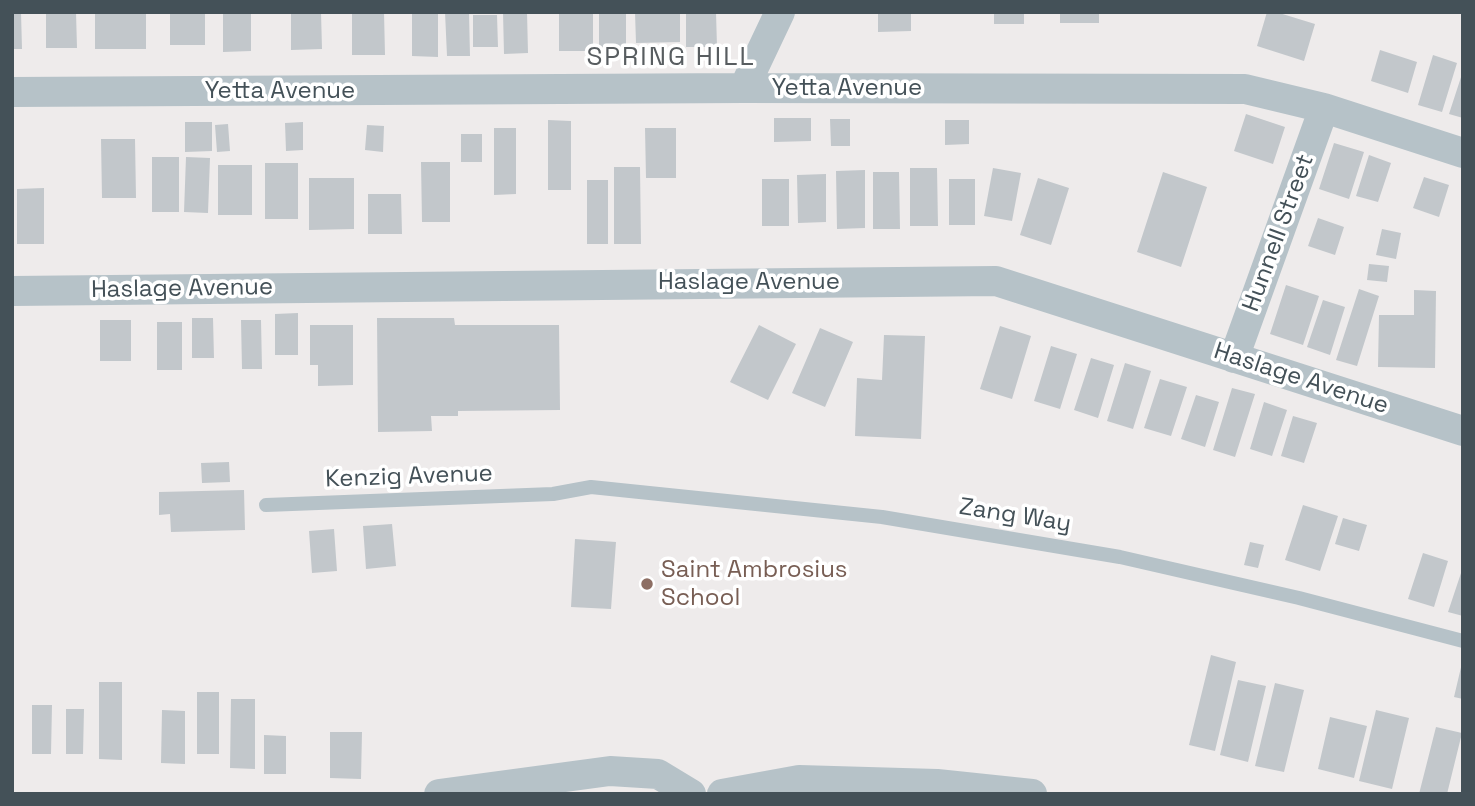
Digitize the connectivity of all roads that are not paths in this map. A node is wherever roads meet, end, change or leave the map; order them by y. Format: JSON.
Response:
{"nodes":[{"id":1,"x":780,"y":12,"type":"edge"},
{"id":2,"x":744,"y":88,"type":"junction"},
{"id":3,"x":12,"y":92,"type":"edge"},
{"id":4,"x":1324,"y":108,"type":"junction"},
{"id":5,"x":1463,"y":153,"type":"edge"},
{"id":6,"x":12,"y":291,"type":"edge"},
{"id":7,"x":1234,"y":358,"type":"junction"},
{"id":8,"x":1463,"y":431,"type":"edge"},
{"id":9,"x":552,"y":494,"type":"joint"},
{"id":10,"x":266,"y":505,"type":"dead end"},
{"id":11,"x":1463,"y":641,"type":"edge"},
{"id":12,"x":439,"y":794,"type":"edge"},
{"id":13,"x":691,"y":794,"type":"edge"},
{"id":14,"x":722,"y":794,"type":"edge"},
{"id":15,"x":1032,"y":794,"type":"edge"}],
"edges":[{"from":1,"to":2,"type":"street"},
{"from":2,"to":3,"type":"street","name":"Yetta Avenue"},
{"from":2,"to":4,"type":"street","name":"Yetta Avenue"},
{"from":4,"to":5,"type":"street","name":"Yetta Avenue"},
{"from":4,"to":7,"type":"street","name":"Hunnell Street"},
{"from":6,"to":7,"type":"street","name":"Haslage Avenue"},
{"from":7,"to":8,"type":"street","name":"Haslage Avenue"},
{"from":9,"to":10,"type":"lane","name":"Kenzig Avenue"},
{"from":9,"to":11,"type":"lane","name":"Zang Way"},
{"from":12,"to":13,"type":"street"},
{"from":14,"to":15,"type":"street"}]}
